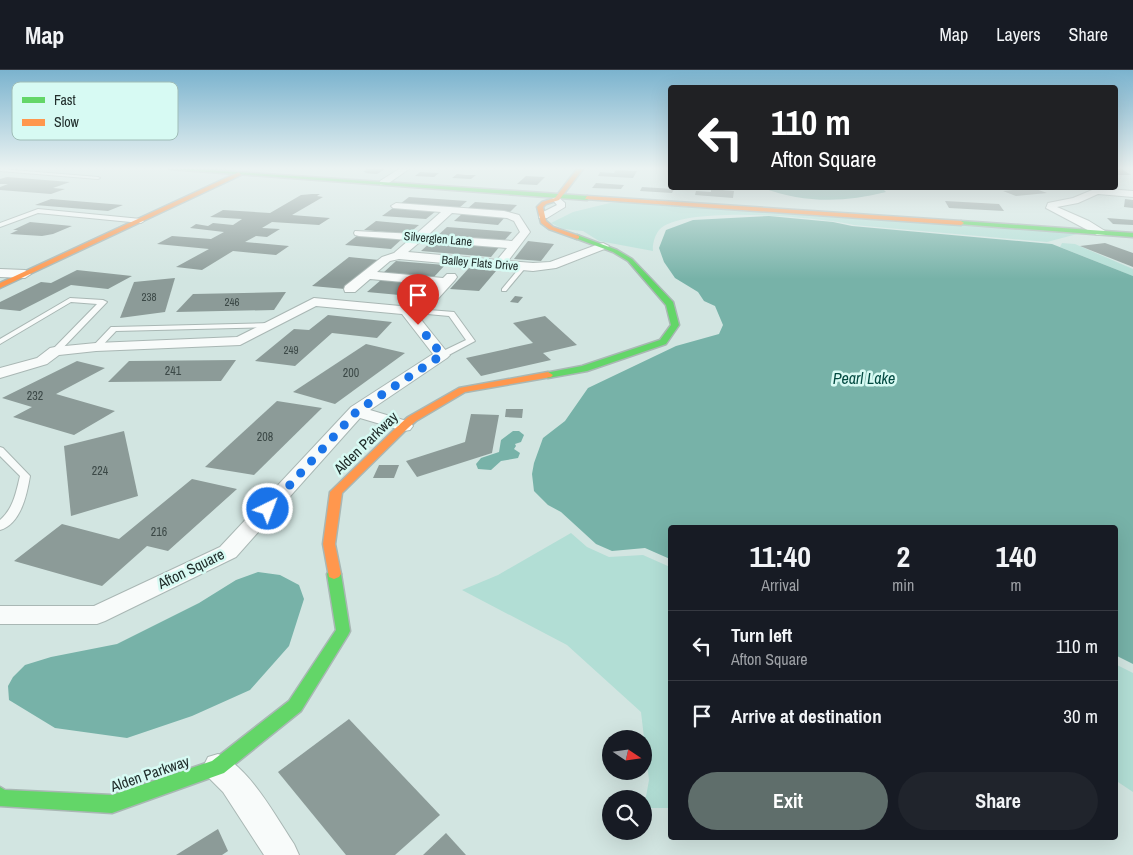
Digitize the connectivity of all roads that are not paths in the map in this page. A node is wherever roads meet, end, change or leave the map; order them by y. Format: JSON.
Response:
{"nodes":[{"id":1,"x":152,"y":206,"type":"edge"},
{"id":2,"x":169,"y":206,"type":"edge"},
{"id":3,"x":396,"y":206,"type":"dead end"},
{"id":4,"x":542,"y":206,"type":"edge"},
{"id":5,"x":688,"y":206,"type":"edge"},
{"id":6,"x":1051,"y":206,"type":"edge"},
{"id":7,"x":450,"y":210,"type":"junction"},
{"id":8,"x":120,"y":219,"type":"junction"},
{"id":9,"x":141,"y":221,"type":"junction"},
{"id":10,"x":0,"y":225,"type":"edge"},
{"id":11,"x":359,"y":233,"type":"dead end"},
{"id":12,"x":1101,"y":233,"type":"junction"},
{"id":13,"x":1133,"y":235,"type":"edge"},
{"id":14,"x":419,"y":238,"type":"junction"},
{"id":15,"x":591,"y":242,"type":"junction"},
{"id":16,"x":516,"y":246,"type":"junction"},
{"id":17,"x":603,"y":246,"type":"junction"},
{"id":18,"x":398,"y":256,"type":"junction"},
{"id":19,"x":560,"y":261,"type":"junction"},
{"id":20,"x":466,"y":262,"type":"junction"},
{"id":21,"x":500,"y":264,"type":"junction"},
{"id":22,"x":522,"y":266,"type":"junction"},
{"id":23,"x":0,"y":273,"type":"edge"},
{"id":24,"x":25,"y":274,"type":"junction"},
{"id":25,"x":367,"y":275,"type":"junction"},
{"id":26,"x":446,"y":282,"type":"junction"},
{"id":27,"x":0,"y":286,"type":"edge"},
{"id":28,"x":350,"y":289,"type":"dead end"},
{"id":29,"x":504,"y":290,"type":"dead end"},
{"id":30,"x":430,"y":299,"type":"dead end"},
{"id":31,"x":406,"y":310,"type":"junction"},
{"id":32,"x":0,"y":342,"type":"edge"},
{"id":33,"x":55,"y":351,"type":"junction"},
{"id":34,"x":442,"y":355,"type":"junction"},
{"id":35,"x":0,"y":373,"type":"edge"},
{"id":36,"x":362,"y":408,"type":"junction"},
{"id":37,"x":408,"y":422,"type":"junction"},
{"id":38,"x":0,"y":450,"type":"edge"},
{"id":39,"x":0,"y":526,"type":"edge"},
{"id":40,"x":0,"y":615,"type":"edge"},
{"id":41,"x":226,"y":775,"type":"junction"},
{"id":42,"x":0,"y":796,"type":"edge"},
{"id":43,"x":284,"y":855,"type":"edge"}],
"edges":[{"from":1,"to":8,"type":"street"},
{"from":2,"to":9,"type":"street"},
{"from":3,"to":7,"type":"street"},
{"from":4,"to":15,"type":"street","name":"Alden Parkway"},
{"from":5,"to":12,"type":"street"},
{"from":6,"to":12,"type":"street"},
{"from":7,"to":14,"type":"street"},
{"from":7,"to":16,"type":"street"},
{"from":8,"to":9,"type":"lane"},
{"from":8,"to":10,"type":"lane"},
{"from":8,"to":23,"type":"street"},
{"from":9,"to":24,"type":"street"},
{"from":11,"to":14,"type":"street","name":"Silverglen Lane"},
{"from":12,"to":13,"type":"street"},
{"from":14,"to":16,"type":"street","name":"Silverglen Lane"},
{"from":14,"to":18,"type":"street"},
{"from":15,"to":17,"type":"street","name":"Alden Parkway"},
{"from":15,"to":19,"type":"street","name":"Balley Flats Drive"},
{"from":16,"to":21,"type":"street"},
{"from":17,"to":19,"type":"street","name":"Balley Flats Drive"},
{"from":17,"to":37,"type":"street","name":"Alden Parkway"},
{"from":18,"to":20,"type":"street","name":"Balley Flats Drive"},
{"from":18,"to":25,"type":"street"},
{"from":19,"to":22,"type":"street","name":"Balley Flats Drive"},
{"from":20,"to":21,"type":"street","name":"Balley Flats Drive"},
{"from":20,"to":26,"type":"street"},
{"from":21,"to":22,"type":"street","name":"Balley Flats Drive"},
{"from":22,"to":29,"type":"lane"},
{"from":23,"to":24,"type":"street"},
{"from":24,"to":27,"type":"street"},
{"from":25,"to":26,"type":"street"},
{"from":25,"to":28,"type":"street"},
{"from":26,"to":30,"type":"street"},
{"from":31,"to":33,"type":"street","name":"Afton Square"},
{"from":31,"to":34,"type":"street"},
{"from":31,"to":34,"type":"lane","name":"Afton Square"},
{"from":32,"to":33,"type":"lane","name":"Afton Square"},
{"from":33,"to":35,"type":"street","name":"Afton Square"},
{"from":34,"to":36,"type":"street","name":"Afton Square"},
{"from":36,"to":37,"type":"street"},
{"from":36,"to":40,"type":"street","name":"Afton Square"},
{"from":37,"to":41,"type":"street","name":"Alden Parkway"},
{"from":38,"to":39,"type":"lane"},
{"from":41,"to":42,"type":"street","name":"Alden Parkway"},
{"from":41,"to":43,"type":"street"}]}
